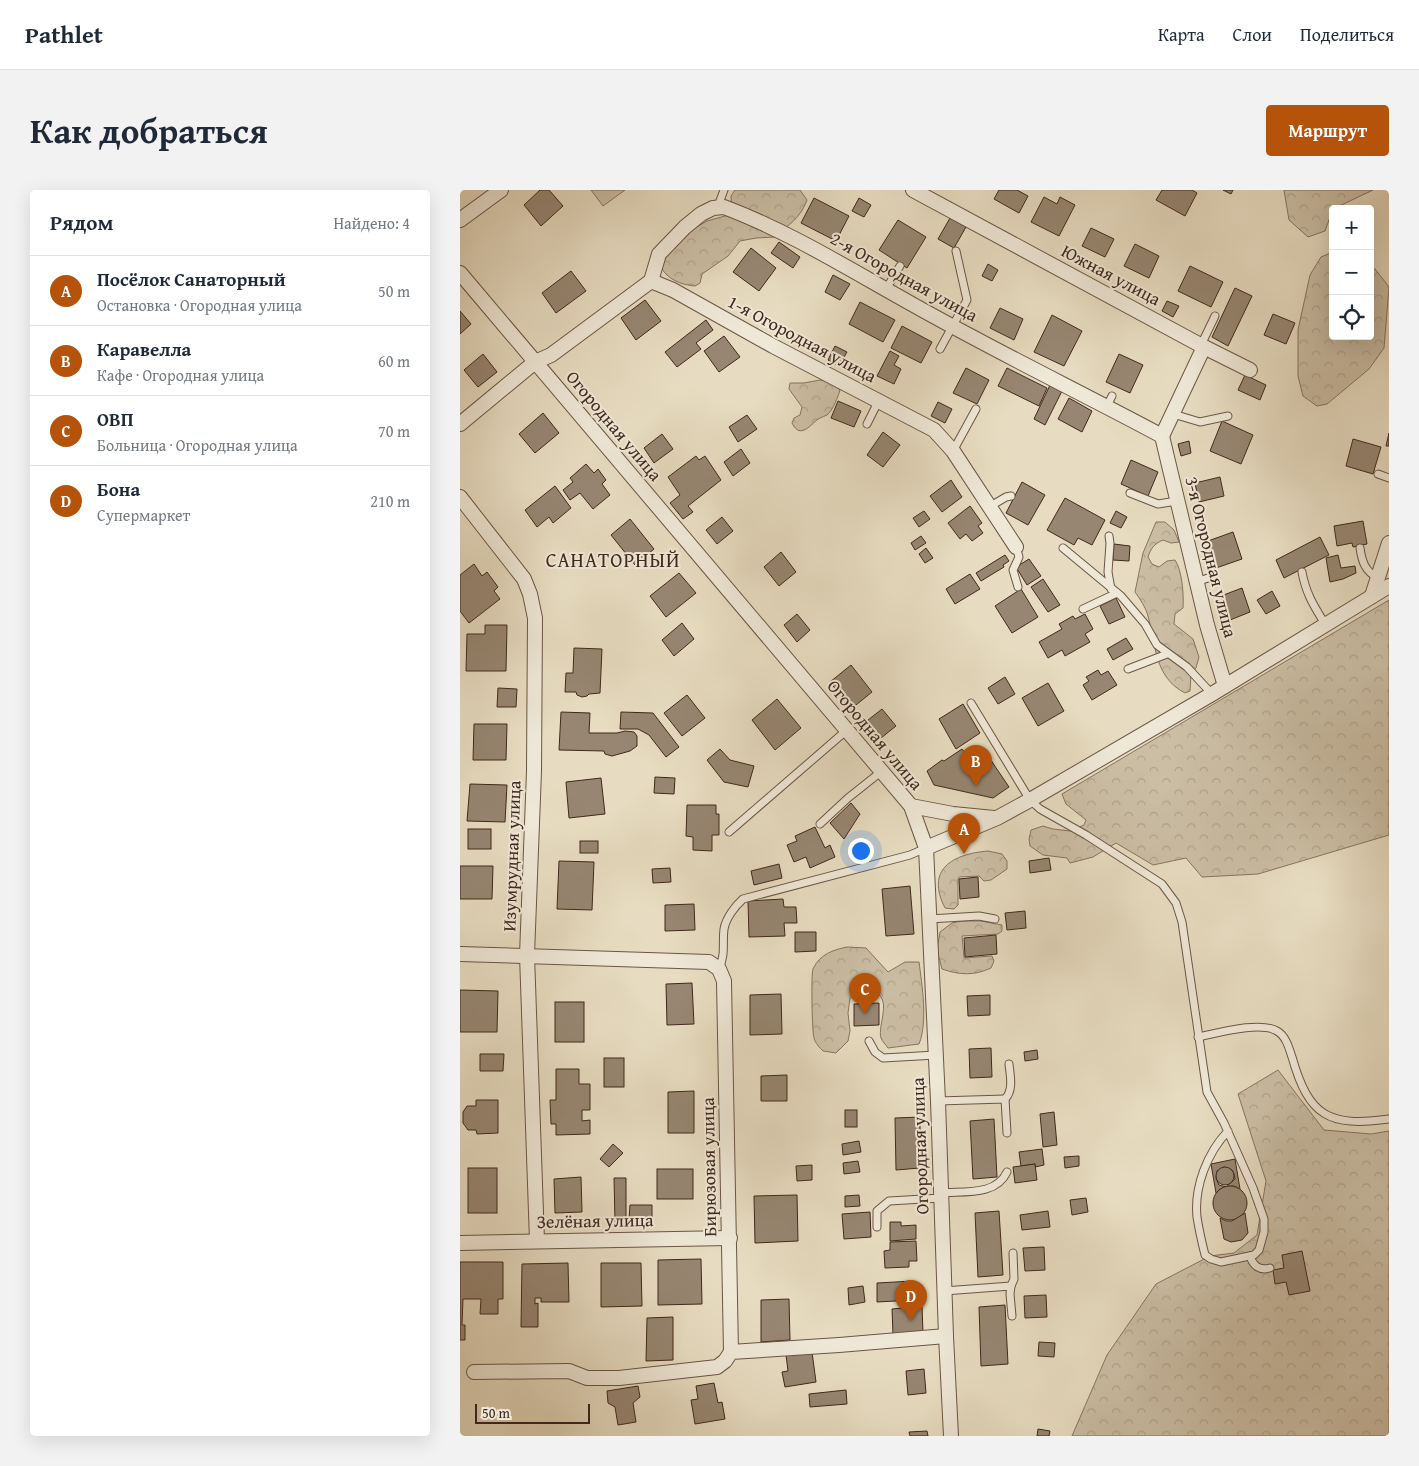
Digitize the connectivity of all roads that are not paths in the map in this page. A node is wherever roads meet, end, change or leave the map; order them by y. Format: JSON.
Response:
{"nodes":[{"id":1,"x":501,"y":190,"type":"edge"},
{"id":2,"x":724,"y":190,"type":"edge"},
{"id":3,"x":913,"y":190,"type":"edge"},
{"id":4,"x":718,"y":206,"type":"junction"},
{"id":5,"x":460,"y":220,"type":"edge"},
{"id":6,"x":956,"y":251,"type":"dead end"},
{"id":7,"x":900,"y":266,"type":"dead end"},
{"id":8,"x":460,"y":273,"type":"edge"},
{"id":9,"x":651,"y":281,"type":"junction"},
{"id":10,"x":886,"y":289,"type":"junction"},
{"id":11,"x":1215,"y":316,"type":"dead end"},
{"id":12,"x":953,"y":326,"type":"junction"},
{"id":13,"x":1202,"y":346,"type":"junction"},
{"id":14,"x":940,"y":349,"type":"dead end"},
{"id":15,"x":536,"y":362,"type":"junction"},
{"id":16,"x":1250,"y":370,"type":"dead end"},
{"id":17,"x":879,"y":400,"type":"junction"},
{"id":18,"x":976,"y":409,"type":"dead end"},
{"id":19,"x":1173,"y":414,"type":"junction"},
{"id":20,"x":1228,"y":416,"type":"dead end"},
{"id":21,"x":460,"y":424,"type":"edge"},
{"id":22,"x":867,"y":424,"type":"dead end"},
{"id":23,"x":1162,"y":436,"type":"junction"},
{"id":24,"x":953,"y":451,"type":"junction"},
{"id":25,"x":1378,"y":474,"type":"dead end"},
{"id":26,"x":1389,"y":478,"type":"edge"},
{"id":27,"x":1130,"y":492,"type":"dead end"},
{"id":28,"x":1011,"y":496,"type":"dead end"},
{"id":29,"x":460,"y":497,"type":"edge"},
{"id":30,"x":1177,"y":501,"type":"junction"},
{"id":31,"x":989,"y":507,"type":"junction"},
{"id":32,"x":1109,"y":536,"type":"dead end"},
{"id":33,"x":1389,"y":543,"type":"edge"},
{"id":34,"x":1016,"y":547,"type":"joint"},
{"id":35,"x":1063,"y":548,"type":"dead end"},
{"id":36,"x":1360,"y":548,"type":"dead end"},
{"id":37,"x":1302,"y":572,"type":"dead end"},
{"id":38,"x":1383,"y":582,"type":"edge"},
{"id":39,"x":1018,"y":587,"type":"dead end"},
{"id":40,"x":1114,"y":591,"type":"junction"},
{"id":41,"x":1083,"y":609,"type":"dead end"},
{"id":42,"x":1325,"y":624,"type":"junction"},
{"id":43,"x":1167,"y":654,"type":"junction"},
{"id":44,"x":1128,"y":669,"type":"dead end"},
{"id":45,"x":1225,"y":686,"type":"junction"},
{"id":46,"x":1212,"y":694,"type":"junction"},
{"id":47,"x":971,"y":703,"type":"dead end"},
{"id":48,"x":847,"y":730,"type":"junction"},
{"id":49,"x":882,"y":772,"type":"junction"},
{"id":50,"x":1030,"y":800,"type":"junction"},
{"id":51,"x":911,"y":806,"type":"junction"},
{"id":52,"x":996,"y":818,"type":"junction"},
{"id":53,"x":820,"y":824,"type":"dead end"},
{"id":54,"x":729,"y":832,"type":"dead end"},
{"id":55,"x":926,"y":848,"type":"junction"},
{"id":56,"x":930,"y":919,"type":"junction"},
{"id":57,"x":995,"y":919,"type":"dead end"},
{"id":58,"x":460,"y":954,"type":"edge"},
{"id":59,"x":526,"y":955,"type":"junction"},
{"id":60,"x":722,"y":975,"type":"junction"},
{"id":61,"x":1198,"y":1036,"type":"junction"},
{"id":62,"x":869,"y":1042,"type":"dead end"},
{"id":63,"x":936,"y":1055,"type":"junction"},
{"id":64,"x":1009,"y":1064,"type":"dead end"},
{"id":65,"x":1005,"y":1099,"type":"junction"},
{"id":66,"x":938,"y":1101,"type":"junction"},
{"id":67,"x":1389,"y":1119,"type":"edge"},
{"id":68,"x":1228,"y":1132,"type":"junction"},
{"id":69,"x":1007,"y":1133,"type":"dead end"},
{"id":70,"x":1007,"y":1172,"type":"dead end"},
{"id":71,"x":941,"y":1195,"type":"junction"},
{"id":72,"x":877,"y":1227,"type":"dead end"},
{"id":73,"x":730,"y":1238,"type":"junction"},
{"id":74,"x":537,"y":1241,"type":"junction"},
{"id":75,"x":460,"y":1242,"type":"edge"},
{"id":76,"x":1012,"y":1253,"type":"dead end"},
{"id":77,"x":1250,"y":1256,"type":"junction"},
{"id":78,"x":1270,"y":1268,"type":"dead end"},
{"id":79,"x":1011,"y":1286,"type":"junction"},
{"id":80,"x":944,"y":1291,"type":"junction"},
{"id":81,"x":1012,"y":1316,"type":"dead end"},
{"id":82,"x":946,"y":1336,"type":"junction"},
{"id":83,"x":730,"y":1352,"type":"junction"},
{"id":84,"x":474,"y":1372,"type":"dead end"},
{"id":85,"x":951,"y":1436,"type":"edge"}],
"edges":[{"from":1,"to":5,"type":"street"},
{"from":2,"to":4,"type":"lane"},
{"from":3,"to":13,"type":"street","name":"Южная улица"},
{"from":4,"to":9,"type":"street"},
{"from":4,"to":10,"type":"street","name":"2-я Огородная улица"},
{"from":6,"to":12,"type":"lane"},
{"from":7,"to":10,"type":"lane"},
{"from":8,"to":15,"type":"street","name":"Огородная улица"},
{"from":9,"to":15,"type":"street"},
{"from":9,"to":17,"type":"street","name":"1-я Огородная улица"},
{"from":10,"to":12,"type":"street","name":"2-я Огородная улица"},
{"from":11,"to":13,"type":"lane"},
{"from":12,"to":14,"type":"lane"},
{"from":12,"to":23,"type":"street","name":"2-я Огородная улица"},
{"from":13,"to":16,"type":"street","name":"Южная улица"},
{"from":13,"to":19,"type":"street"},
{"from":15,"to":21,"type":"street"},
{"from":15,"to":48,"type":"street","name":"Огородная улица"},
{"from":17,"to":22,"type":"lane"},
{"from":17,"to":24,"type":"street","name":"1-я Огородная улица"},
{"from":18,"to":24,"type":"lane"},
{"from":19,"to":20,"type":"lane"},
{"from":19,"to":23,"type":"street"},
{"from":23,"to":30,"type":"street","name":"3-я Огородная улица"},
{"from":24,"to":31,"type":"street","name":"1-я Огородная улица"},
{"from":25,"to":26,"type":"lane"},
{"from":27,"to":30,"type":"lane"},
{"from":28,"to":31,"type":"lane"},
{"from":29,"to":59,"type":"street","name":"Изумрудная улица"},
{"from":30,"to":45,"type":"street","name":"3-я Огородная улица"},
{"from":31,"to":34,"type":"street","name":"1-я Огородная улица"},
{"from":32,"to":40,"type":"lane"},
{"from":33,"to":38,"type":"street"},
{"from":34,"to":39,"type":"lane"},
{"from":35,"to":40,"type":"lane"},
{"from":36,"to":38,"type":"lane"},
{"from":37,"to":42,"type":"lane"},
{"from":38,"to":42,"type":"street"},
{"from":40,"to":41,"type":"lane"},
{"from":40,"to":43,"type":"lane"},
{"from":42,"to":45,"type":"street"},
{"from":43,"to":44,"type":"lane"},
{"from":43,"to":46,"type":"lane"},
{"from":45,"to":46,"type":"street"},
{"from":46,"to":50,"type":"street"},
{"from":47,"to":50,"type":"lane"},
{"from":48,"to":49,"type":"street","name":"Огородная улица"},
{"from":48,"to":54,"type":"lane"},
{"from":49,"to":51,"type":"street","name":"Огородная улица"},
{"from":49,"to":53,"type":"lane"},
{"from":50,"to":52,"type":"street"},
{"from":50,"to":61,"type":"lane"},
{"from":51,"to":52,"type":"street"},
{"from":51,"to":55,"type":"street","name":"Огородная улица"},
{"from":52,"to":55,"type":"street"},
{"from":55,"to":56,"type":"street","name":"Огородная улица"},
{"from":55,"to":60,"type":"lane"},
{"from":56,"to":57,"type":"lane"},
{"from":56,"to":63,"type":"street","name":"Огородная улица"},
{"from":58,"to":59,"type":"street"},
{"from":59,"to":60,"type":"street"},
{"from":59,"to":74,"type":"street","name":"Изумрудная улица"},
{"from":60,"to":73,"type":"street","name":"Бирюзовая улица"},
{"from":61,"to":67,"type":"lane"},
{"from":61,"to":68,"type":"lane"},
{"from":62,"to":63,"type":"lane"},
{"from":63,"to":66,"type":"street","name":"Огородная улица"},
{"from":64,"to":65,"type":"lane"},
{"from":65,"to":66,"type":"lane"},
{"from":65,"to":69,"type":"lane"},
{"from":66,"to":71,"type":"street","name":"Огородная улица"},
{"from":68,"to":77,"type":"lane"},
{"from":68,"to":77,"type":"lane"},
{"from":70,"to":71,"type":"lane"},
{"from":71,"to":72,"type":"lane"},
{"from":71,"to":80,"type":"street","name":"Огородная улица"},
{"from":73,"to":74,"type":"street","name":"Зелёная улица"},
{"from":73,"to":83,"type":"street","name":"Бирюзовая улица"},
{"from":74,"to":75,"type":"street","name":"Зелёная улица"},
{"from":76,"to":79,"type":"lane"},
{"from":77,"to":78,"type":"lane"},
{"from":79,"to":80,"type":"lane"},
{"from":79,"to":81,"type":"lane"},
{"from":80,"to":82,"type":"street","name":"Огородная улица"},
{"from":82,"to":83,"type":"street"},
{"from":82,"to":85,"type":"street","name":"Огородная улица"},
{"from":83,"to":84,"type":"street"}]}
